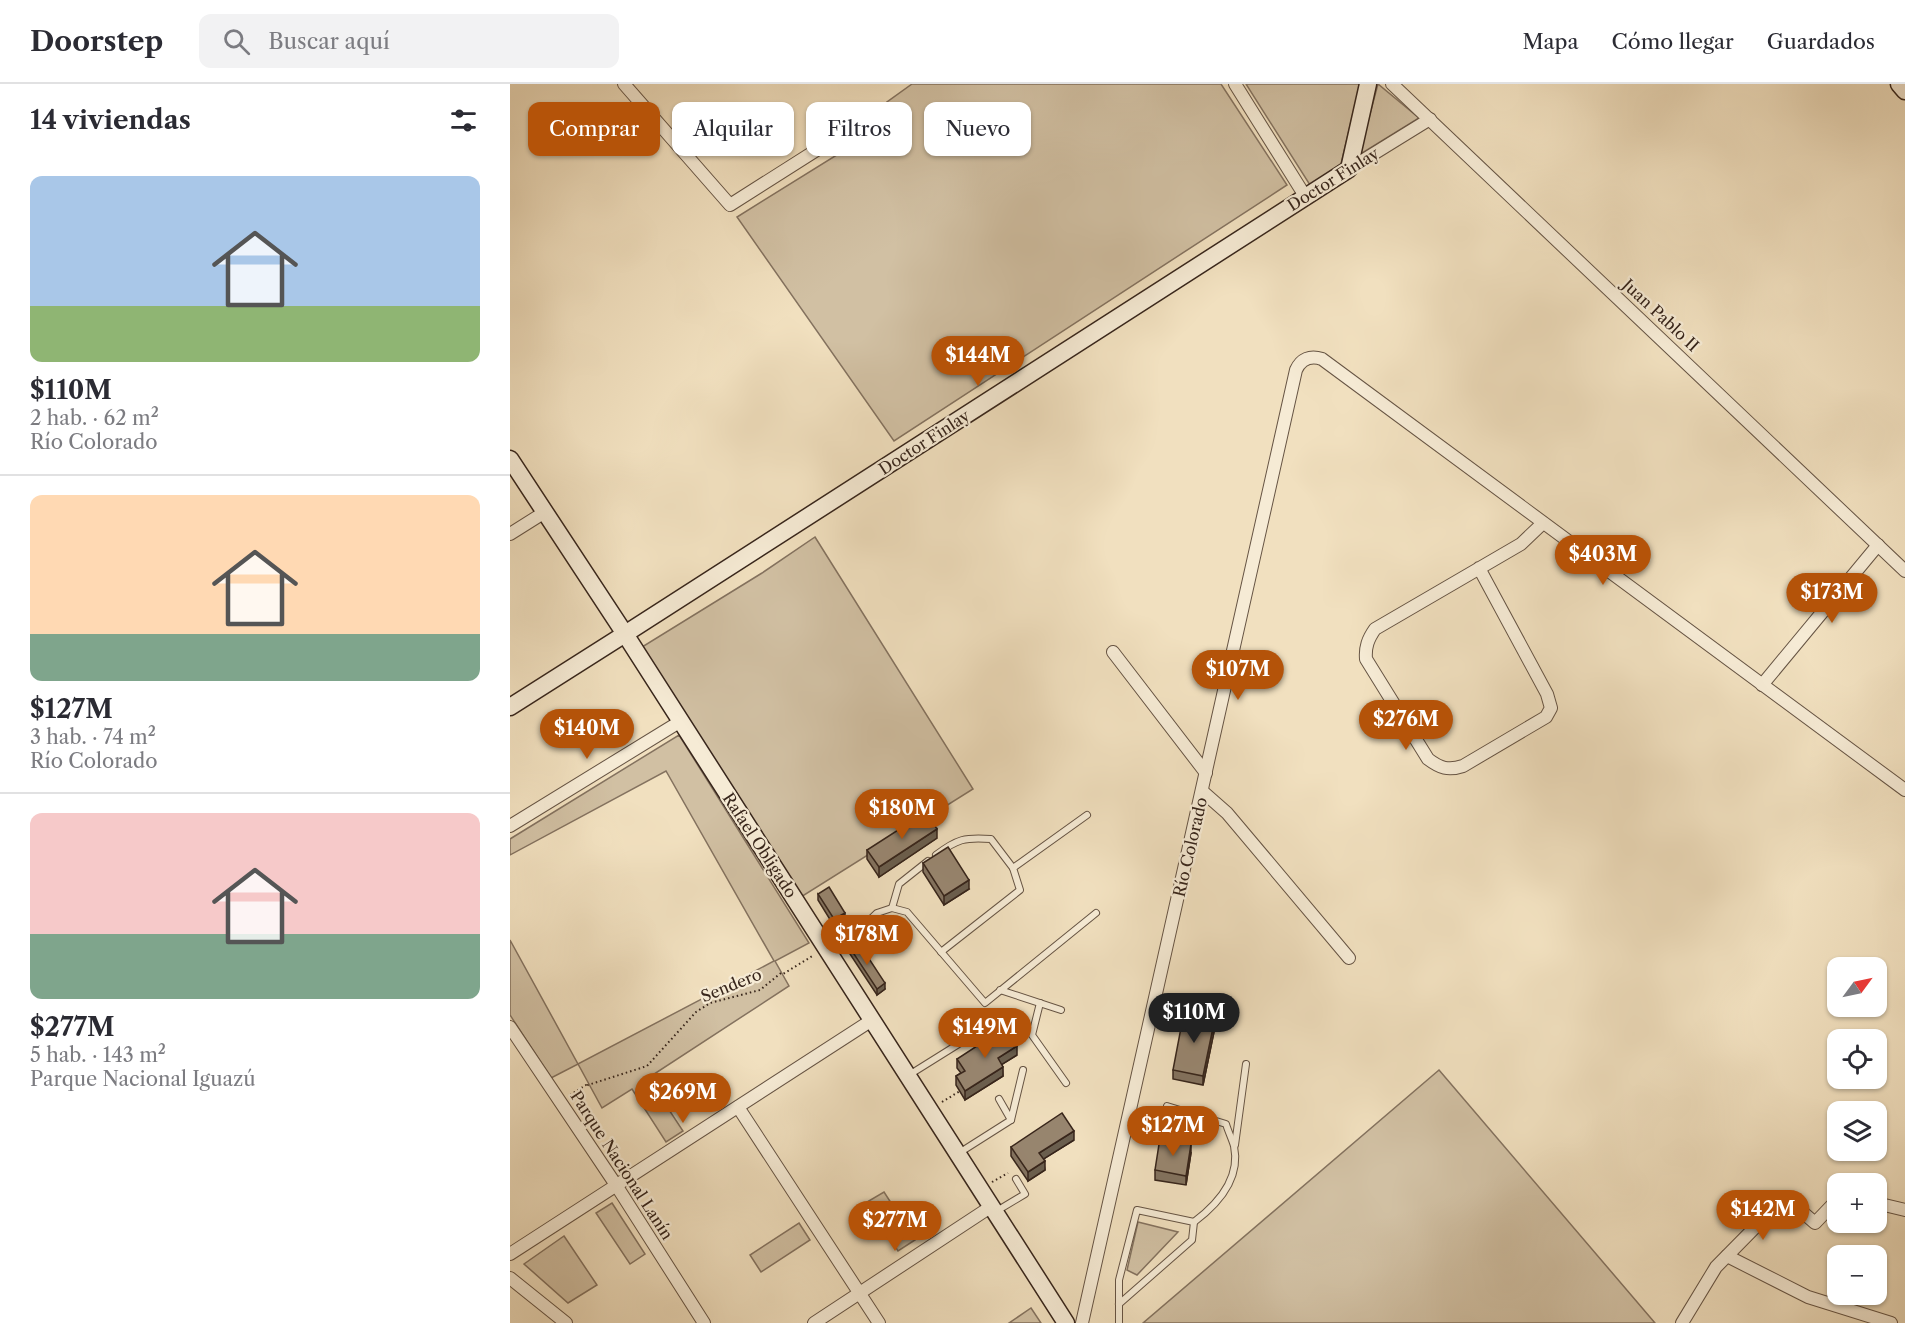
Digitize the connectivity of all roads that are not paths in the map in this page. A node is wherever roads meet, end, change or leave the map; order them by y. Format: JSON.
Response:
{"nodes":[{"id":1,"x":624,"y":84,"type":"edge"},
{"id":2,"x":1235,"y":84,"type":"edge"},
{"id":3,"x":1368,"y":84,"type":"edge"},
{"id":4,"x":1392,"y":84,"type":"edge"},
{"id":5,"x":1899,"y":84,"type":"edge"},
{"id":6,"x":1905,"y":91,"type":"edge"},
{"id":7,"x":1430,"y":119,"type":"junction"},
{"id":8,"x":807,"y":156,"type":"edge"},
{"id":9,"x":1349,"y":169,"type":"junction"},
{"id":10,"x":1305,"y":196,"type":"junction"},
{"id":11,"x":510,"y":459,"type":"edge"},
{"id":12,"x":545,"y":512,"type":"junction"},
{"id":13,"x":1543,"y":523,"type":"junction"},
{"id":14,"x":510,"y":534,"type":"edge"},
{"id":15,"x":1878,"y":545,"type":"junction"},
{"id":16,"x":1479,"y":568,"type":"junction"},
{"id":17,"x":1905,"y":571,"type":"edge"},
{"id":18,"x":626,"y":634,"type":"junction"},
{"id":19,"x":1113,"y":652,"type":"dead end"},
{"id":20,"x":1762,"y":685,"type":"junction"},
{"id":21,"x":510,"y":707,"type":"edge"},
{"id":22,"x":681,"y":721,"type":"junction"},
{"id":23,"x":1206,"y":773,"type":"junction"},
{"id":24,"x":1905,"y":790,"type":"edge"},
{"id":25,"x":1202,"y":791,"type":"junction"},
{"id":26,"x":1087,"y":815,"type":"dead end"},
{"id":27,"x":510,"y":826,"type":"edge"},
{"id":28,"x":1013,"y":868,"type":"junction"},
{"id":29,"x":892,"y":908,"type":"junction"},
{"id":30,"x":1096,"y":913,"type":"dead end"},
{"id":31,"x":827,"y":950,"type":"junction"},
{"id":32,"x":941,"y":952,"type":"junction"},
{"id":33,"x":1350,"y":958,"type":"dead end"},
{"id":34,"x":1000,"y":990,"type":"junction"},
{"id":35,"x":1040,"y":1003,"type":"junction"},
{"id":36,"x":1061,"y":1010,"type":"dead end"},
{"id":37,"x":872,"y":1020,"type":"junction"},
{"id":38,"x":510,"y":1027,"type":"edge"},
{"id":39,"x":981,"y":1030,"type":"dead end"},
{"id":40,"x":1246,"y":1064,"type":"dead end"},
{"id":41,"x":1023,"y":1070,"type":"dead end"},
{"id":42,"x":908,"y":1076,"type":"junction"},
{"id":43,"x":1066,"y":1083,"type":"dead end"},
{"id":44,"x":999,"y":1099,"type":"dead end"},
{"id":45,"x":1167,"y":1106,"type":"dead end"},
{"id":46,"x":738,"y":1107,"type":"junction"},
{"id":47,"x":1011,"y":1120,"type":"junction"},
{"id":48,"x":1234,"y":1149,"type":"junction"},
{"id":49,"x":958,"y":1154,"type":"junction"},
{"id":50,"x":1016,"y":1179,"type":"dead end"},
{"id":51,"x":616,"y":1185,"type":"junction"},
{"id":52,"x":1887,"y":1206,"type":"edge"},
{"id":53,"x":993,"y":1209,"type":"junction"},
{"id":54,"x":1827,"y":1210,"type":"edge"},
{"id":55,"x":1905,"y":1210,"type":"edge"},
{"id":56,"x":1194,"y":1222,"type":"junction"},
{"id":57,"x":510,"y":1254,"type":"edge"},
{"id":58,"x":1727,"y":1256,"type":"junction"},
{"id":59,"x":510,"y":1278,"type":"edge"},
{"id":60,"x":860,"y":1294,"type":"junction"},
{"id":61,"x":1119,"y":1304,"type":"junction"},
{"id":62,"x":566,"y":1323,"type":"edge"},
{"id":63,"x":704,"y":1323,"type":"edge"},
{"id":64,"x":814,"y":1323,"type":"edge"},
{"id":65,"x":879,"y":1323,"type":"edge"},
{"id":66,"x":1066,"y":1323,"type":"edge"},
{"id":67,"x":1082,"y":1323,"type":"edge"},
{"id":68,"x":1119,"y":1323,"type":"edge"},
{"id":69,"x":1682,"y":1323,"type":"edge"},
{"id":70,"x":1891,"y":1323,"type":"edge"}],
"edges":[{"from":1,"to":8,"type":"street"},
{"from":2,"to":10,"type":"street"},
{"from":3,"to":9,"type":"street"},
{"from":4,"to":7,"type":"street","name":"Juan Pablo II"},
{"from":5,"to":6,"type":"street"},
{"from":7,"to":9,"type":"street","name":"Doctor Finlay"},
{"from":7,"to":15,"type":"street","name":"Juan Pablo II"},
{"from":9,"to":10,"type":"street","name":"Doctor Finlay"},
{"from":10,"to":18,"type":"street","name":"Doctor Finlay"},
{"from":11,"to":12,"type":"street","name":"Rafael Obligado"},
{"from":12,"to":14,"type":"street"},
{"from":12,"to":18,"type":"street","name":"Rafael Obligado"},
{"from":13,"to":16,"type":"street"},
{"from":13,"to":20,"type":"street"},
{"from":13,"to":23,"type":"street","name":"Río Colorado"},
{"from":15,"to":17,"type":"street","name":"Juan Pablo II"},
{"from":15,"to":20,"type":"street"},
{"from":16,"to":16,"type":"street"},
{"from":18,"to":21,"type":"street","name":"Doctor Finlay"},
{"from":18,"to":22,"type":"street","name":"Rafael Obligado"},
{"from":19,"to":23,"type":"street"},
{"from":20,"to":24,"type":"street"},
{"from":22,"to":27,"type":"street"},
{"from":22,"to":31,"type":"street","name":"Rafael Obligado"},
{"from":23,"to":25,"type":"street","name":"Río Colorado"},
{"from":25,"to":33,"type":"street"},
{"from":25,"to":67,"type":"street","name":"Río Colorado"},
{"from":26,"to":28,"type":"lane"},
{"from":28,"to":29,"type":"lane"},
{"from":28,"to":32,"type":"lane"},
{"from":29,"to":31,"type":"lane"},
{"from":29,"to":32,"type":"lane"},
{"from":30,"to":34,"type":"lane"},
{"from":31,"to":37,"type":"street","name":"Rafael Obligado"},
{"from":32,"to":34,"type":"lane"},
{"from":34,"to":35,"type":"lane"},
{"from":35,"to":36,"type":"lane"},
{"from":35,"to":43,"type":"lane"},
{"from":37,"to":42,"type":"street","name":"Rafael Obligado"},
{"from":37,"to":46,"type":"street"},
{"from":38,"to":51,"type":"street","name":"Parque Nacional Lanín"},
{"from":39,"to":42,"type":"lane"},
{"from":40,"to":48,"type":"lane"},
{"from":41,"to":47,"type":"lane"},
{"from":42,"to":49,"type":"street","name":"Rafael Obligado"},
{"from":44,"to":47,"type":"lane"},
{"from":45,"to":48,"type":"lane"},
{"from":46,"to":51,"type":"street"},
{"from":46,"to":60,"type":"street"},
{"from":47,"to":49,"type":"lane"},
{"from":48,"to":56,"type":"lane"},
{"from":49,"to":53,"type":"street","name":"Rafael Obligado"},
{"from":50,"to":53,"type":"lane"},
{"from":51,"to":57,"type":"street"},
{"from":51,"to":63,"type":"street","name":"Parque Nacional Lanín"},
{"from":52,"to":55,"type":"street"},
{"from":53,"to":60,"type":"street"},
{"from":53,"to":66,"type":"street","name":"Rafael Obligado"},
{"from":54,"to":58,"type":"street"},
{"from":56,"to":61,"type":"lane"},
{"from":56,"to":61,"type":"lane"},
{"from":58,"to":69,"type":"street"},
{"from":58,"to":70,"type":"street"},
{"from":59,"to":62,"type":"street"},
{"from":60,"to":64,"type":"street"},
{"from":60,"to":65,"type":"street"},
{"from":61,"to":68,"type":"lane"}]}
